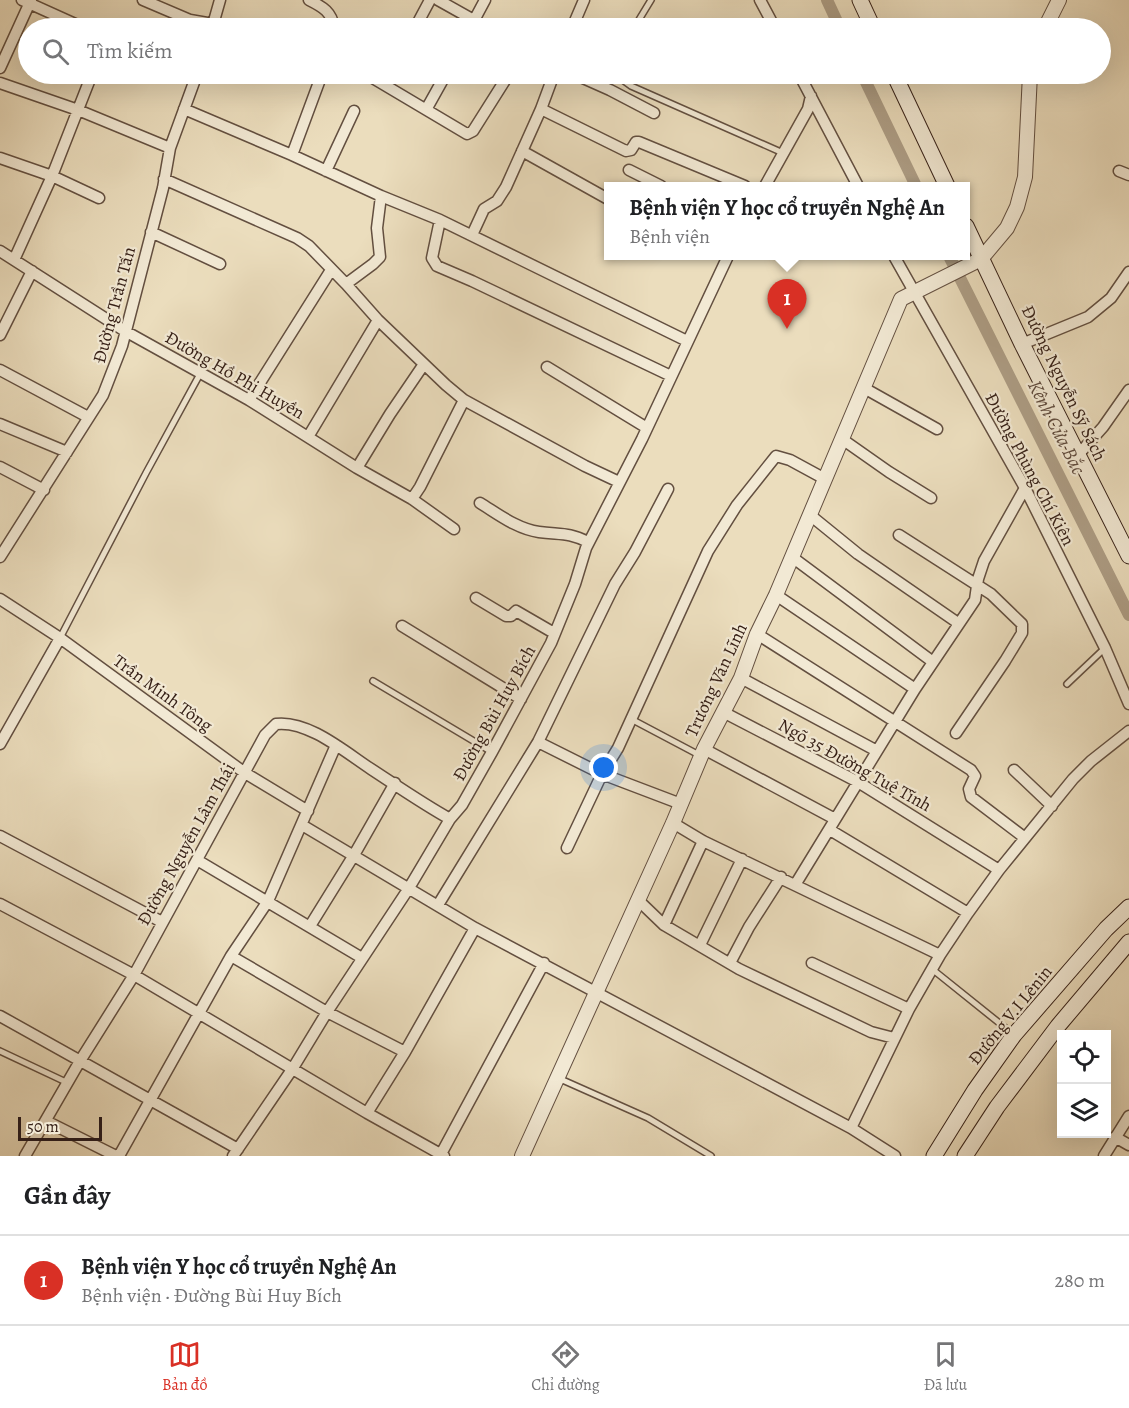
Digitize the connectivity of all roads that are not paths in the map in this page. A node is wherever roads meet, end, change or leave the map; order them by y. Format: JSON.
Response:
{"nodes":[{"id":1,"x":143,"y":0,"type":"edge"},
{"id":2,"x":220,"y":0,"type":"edge"},
{"id":3,"x":309,"y":0,"type":"edge"},
{"id":4,"x":430,"y":0,"type":"edge"},
{"id":5,"x":438,"y":0,"type":"edge"},
{"id":6,"x":485,"y":0,"type":"edge"},
{"id":7,"x":584,"y":0,"type":"edge"},
{"id":8,"x":651,"y":0,"type":"edge"},
{"id":9,"x":760,"y":0,"type":"edge"},
{"id":10,"x":860,"y":0,"type":"edge"},
{"id":11,"x":1059,"y":0,"type":"edge"},
{"id":12,"x":27,"y":1,"type":"edge"},
{"id":13,"x":20,"y":18,"type":"edge"},
{"id":14,"x":63,"y":18,"type":"edge"},
{"id":15,"x":185,"y":18,"type":"edge"},
{"id":16,"x":214,"y":18,"type":"edge"},
{"id":17,"x":332,"y":18,"type":"edge"},
{"id":18,"x":420,"y":18,"type":"edge"},
{"id":19,"x":464,"y":18,"type":"edge"},
{"id":20,"x":475,"y":18,"type":"edge"},
{"id":21,"x":576,"y":18,"type":"edge"},
{"id":22,"x":640,"y":18,"type":"edge"},
{"id":23,"x":770,"y":18,"type":"edge"},
{"id":24,"x":868,"y":18,"type":"edge"},
{"id":25,"x":1050,"y":18,"type":"edge"},
{"id":26,"x":18,"y":23,"type":"edge"},
{"id":27,"x":0,"y":68,"type":"edge"},
{"id":28,"x":0,"y":83,"type":"edge"},
{"id":29,"x":88,"y":84,"type":"edge"},
{"id":30,"x":193,"y":84,"type":"edge"},
{"id":31,"x":318,"y":84,"type":"edge"},
{"id":32,"x":384,"y":84,"type":"edge"},
{"id":33,"x":440,"y":84,"type":"edge"},
{"id":34,"x":503,"y":84,"type":"edge"},
{"id":35,"x":550,"y":84,"type":"edge"},
{"id":36,"x":596,"y":84,"type":"edge"},
{"id":37,"x":628,"y":84,"type":"edge"},
{"id":38,"x":804,"y":84,"type":"edge"},
{"id":39,"x":899,"y":84,"type":"edge"},
{"id":40,"x":1030,"y":84,"type":"edge"},
{"id":41,"x":811,"y":96,"type":"junction"},
{"id":42,"x":426,"y":108,"type":"junction"},
{"id":43,"x":184,"y":109,"type":"junction"},
{"id":44,"x":541,"y":109,"type":"junction"},
{"id":45,"x":78,"y":110,"type":"junction"},
{"id":46,"x":354,"y":111,"type":"dead end"},
{"id":47,"x":654,"y":113,"type":"dead end"},
{"id":48,"x":170,"y":148,"type":"junction"},
{"id":49,"x":522,"y":151,"type":"junction"},
{"id":50,"x":783,"y":153,"type":"junction"},
{"id":51,"x":292,"y":155,"type":"junction"},
{"id":52,"x":0,"y":158,"type":"edge"},
{"id":53,"x":629,"y":170,"type":"dead end"},
{"id":54,"x":326,"y":171,"type":"junction"},
{"id":55,"x":52,"y":176,"type":"junction"},
{"id":56,"x":164,"y":179,"type":"junction"},
{"id":57,"x":653,"y":182,"type":"edge"},
{"id":58,"x":735,"y":182,"type":"edge"},
{"id":59,"x":767,"y":182,"type":"edge"},
{"id":60,"x":856,"y":182,"type":"edge"},
{"id":61,"x":945,"y":182,"type":"edge"},
{"id":62,"x":381,"y":196,"type":"junction"},
{"id":63,"x":604,"y":196,"type":"edge"},
{"id":64,"x":99,"y":198,"type":"dead end"},
{"id":65,"x":440,"y":220,"type":"junction"},
{"id":66,"x":151,"y":232,"type":"junction"},
{"id":67,"x":472,"y":235,"type":"junction"},
{"id":68,"x":970,"y":238,"type":"edge"},
{"id":69,"x":0,"y":251,"type":"edge"},
{"id":70,"x":14,"y":260,"type":"junction"},
{"id":71,"x":722,"y":260,"type":"edge"},
{"id":72,"x":897,"y":260,"type":"edge"},
{"id":73,"x":978,"y":261,"type":"junction"},
{"id":74,"x":220,"y":264,"type":"dead end"},
{"id":75,"x":331,"y":270,"type":"junction"},
{"id":76,"x":32,"y":271,"type":"junction"},
{"id":77,"x":1129,"y":272,"type":"edge"},
{"id":78,"x":346,"y":284,"type":"junction"},
{"id":79,"x":913,"y":292,"type":"junction"},
{"id":80,"x":378,"y":320,"type":"junction"},
{"id":81,"x":125,"y":331,"type":"junction"},
{"id":82,"x":0,"y":335,"type":"edge"},
{"id":83,"x":687,"y":341,"type":"junction"},
{"id":84,"x":1022,"y":344,"type":"junction"},
{"id":85,"x":424,"y":364,"type":"junction"},
{"id":86,"x":547,"y":367,"type":"dead end"},
{"id":87,"x":0,"y":370,"type":"edge"},
{"id":88,"x":200,"y":374,"type":"junction"},
{"id":89,"x":671,"y":376,"type":"junction"},
{"id":90,"x":864,"y":388,"type":"junction"},
{"id":91,"x":1129,"y":390,"type":"edge"},
{"id":92,"x":249,"y":400,"type":"junction"},
{"id":93,"x":464,"y":400,"type":"junction"},
{"id":94,"x":88,"y":417,"type":"junction"},
{"id":95,"x":0,"y":424,"type":"edge"},
{"id":96,"x":647,"y":428,"type":"junction"},
{"id":97,"x":937,"y":429,"type":"dead end"},
{"id":98,"x":308,"y":437,"type":"junction"},
{"id":99,"x":842,"y":439,"type":"junction"},
{"id":100,"x":67,"y":452,"type":"junction"},
{"id":101,"x":1078,"y":455,"type":"junction"},
{"id":102,"x":0,"y":467,"type":"edge"},
{"id":103,"x":357,"y":468,"type":"junction"},
{"id":104,"x":825,"y":479,"type":"junction"},
{"id":105,"x":619,"y":482,"type":"junction"},
{"id":106,"x":1025,"y":488,"type":"junction"},
{"id":107,"x":668,"y":489,"type":"dead end"},
{"id":108,"x":44,"y":490,"type":"junction"},
{"id":109,"x":931,"y":498,"type":"dead end"},
{"id":110,"x":412,"y":499,"type":"junction"},
{"id":111,"x":480,"y":503,"type":"dead end"},
{"id":112,"x":810,"y":515,"type":"junction"},
{"id":113,"x":454,"y":529,"type":"dead end"},
{"id":114,"x":899,"y":535,"type":"dead end"},
{"id":115,"x":588,"y":542,"type":"junction"},
{"id":116,"x":1129,"y":556,"type":"edge"},
{"id":117,"x":0,"y":557,"type":"edge"},
{"id":118,"x":792,"y":557,"type":"junction"},
{"id":119,"x":977,"y":585,"type":"junction"},
{"id":120,"x":776,"y":595,"type":"junction"},
{"id":121,"x":476,"y":598,"type":"dead end"},
{"id":122,"x":0,"y":599,"type":"edge"},
{"id":123,"x":958,"y":623,"type":"junction"},
{"id":124,"x":402,"y":626,"type":"dead end"},
{"id":125,"x":554,"y":633,"type":"junction"},
{"id":126,"x":757,"y":634,"type":"junction"},
{"id":127,"x":60,"y":638,"type":"junction"},
{"id":128,"x":1105,"y":648,"type":"junction"},
{"id":129,"x":933,"y":662,"type":"junction"},
{"id":130,"x":741,"y":678,"type":"junction"},
{"id":131,"x":373,"y":681,"type":"dead end"},
{"id":132,"x":1066,"y":684,"type":"dead end"},
{"id":133,"x":915,"y":689,"type":"junction"},
{"id":134,"x":521,"y":699,"type":"junction"},
{"id":135,"x":1129,"y":704,"type":"edge"},
{"id":136,"x":723,"y":712,"type":"junction"},
{"id":137,"x":631,"y":719,"type":"junction"},
{"id":138,"x":895,"y":721,"type":"junction"},
{"id":139,"x":1129,"y":731,"type":"edge"},
{"id":140,"x":956,"y":733,"type":"dead end"},
{"id":141,"x":538,"y":742,"type":"junction"},
{"id":142,"x":0,"y":744,"type":"edge"},
{"id":143,"x":336,"y":745,"type":"junction"},
{"id":144,"x":877,"y":751,"type":"junction"},
{"id":145,"x":492,"y":752,"type":"junction"},
{"id":146,"x":703,"y":752,"type":"junction"},
{"id":147,"x":1014,"y":770,"type":"dead end"},
{"id":148,"x":245,"y":773,"type":"junction"},
{"id":149,"x":603,"y":774,"type":"junction"},
{"id":150,"x":858,"y":782,"type":"junction"},
{"id":151,"x":395,"y":783,"type":"junction"},
{"id":152,"x":681,"y":804,"type":"junction"},
{"id":153,"x":1052,"y":806,"type":"junction"},
{"id":154,"x":308,"y":811,"type":"junction"},
{"id":155,"x":450,"y":819,"type":"junction"},
{"id":156,"x":673,"y":823,"type":"junction"},
{"id":157,"x":833,"y":824,"type":"junction"},
{"id":158,"x":302,"y":825,"type":"junction"},
{"id":159,"x":0,"y":836,"type":"edge"},
{"id":160,"x":1025,"y":838,"type":"junction"},
{"id":161,"x":703,"y":841,"type":"junction"},
{"id":162,"x":567,"y":848,"type":"dead end"},
{"id":163,"x":354,"y":855,"type":"junction"},
{"id":164,"x":742,"y":859,"type":"junction"},
{"id":165,"x":197,"y":860,"type":"junction"},
{"id":166,"x":999,"y":870,"type":"junction"},
{"id":167,"x":781,"y":877,"type":"junction"},
{"id":168,"x":795,"y":885,"type":"junction"},
{"id":169,"x":409,"y":888,"type":"junction"},
{"id":170,"x":268,"y":900,"type":"junction"},
{"id":171,"x":638,"y":900,"type":"junction"},
{"id":172,"x":0,"y":904,"type":"edge"},
{"id":173,"x":438,"y":905,"type":"junction"},
{"id":174,"x":1129,"y":907,"type":"edge"},
{"id":175,"x":968,"y":913,"type":"junction"},
{"id":176,"x":162,"y":922,"type":"junction"},
{"id":177,"x":664,"y":925,"type":"junction"},
{"id":178,"x":310,"y":926,"type":"junction"},
{"id":179,"x":475,"y":928,"type":"junction"},
{"id":180,"x":1129,"y":942,"type":"edge"},
{"id":181,"x":700,"y":945,"type":"junction"},
{"id":182,"x":940,"y":955,"type":"junction"},
{"id":183,"x":231,"y":956,"type":"junction"},
{"id":184,"x":362,"y":958,"type":"junction"},
{"id":185,"x":544,"y":963,"type":"junction"},
{"id":186,"x":730,"y":963,"type":"junction"},
{"id":187,"x":812,"y":963,"type":"dead end"},
{"id":188,"x":932,"y":969,"type":"junction"},
{"id":189,"x":134,"y":975,"type":"junction"},
{"id":190,"x":597,"y":993,"type":"junction"},
{"id":191,"x":909,"y":1009,"type":"junction"},
{"id":192,"x":327,"y":1012,"type":"junction"},
{"id":193,"x":198,"y":1015,"type":"junction"},
{"id":194,"x":0,"y":1016,"type":"edge"},
{"id":195,"x":1014,"y":1035,"type":"junction"},
{"id":196,"x":894,"y":1038,"type":"junction"},
{"id":197,"x":0,"y":1051,"type":"edge"},
{"id":198,"x":405,"y":1052,"type":"junction"},
{"id":199,"x":80,"y":1061,"type":"junction"},
{"id":200,"x":293,"y":1068,"type":"junction"},
{"id":201,"x":558,"y":1078,"type":"junction"},
{"id":202,"x":68,"y":1083,"type":"junction"},
{"id":203,"x":151,"y":1100,"type":"junction"},
{"id":204,"x":367,"y":1113,"type":"junction"},
{"id":205,"x":1129,"y":1116,"type":"edge"},
{"id":206,"x":46,"y":1121,"type":"junction"},
{"id":207,"x":851,"y":1128,"type":"junction"},
{"id":208,"x":1116,"y":1137,"type":"junction"},
{"id":209,"x":1129,"y":1145,"type":"edge"},
{"id":210,"x":236,"y":1153,"type":"edge"},
{"id":211,"x":442,"y":1155,"type":"edge"},
{"id":212,"x":970,"y":1155,"type":"edge"},
{"id":213,"x":25,"y":1156,"type":"edge"},
{"id":214,"x":118,"y":1156,"type":"edge"},
{"id":215,"x":522,"y":1156,"type":"edge"},
{"id":216,"x":711,"y":1156,"type":"edge"},
{"id":217,"x":895,"y":1156,"type":"edge"},
{"id":218,"x":934,"y":1156,"type":"edge"},
{"id":219,"x":1104,"y":1156,"type":"edge"}],
"edges":[{"from":1,"to":15,"type":"street"},
{"from":2,"to":16,"type":"street"},
{"from":3,"to":17,"type":"street"},
{"from":4,"to":18,"type":"street"},
{"from":5,"to":19,"type":"street"},
{"from":6,"to":20,"type":"street"},
{"from":7,"to":21,"type":"street"},
{"from":8,"to":22,"type":"lane"},
{"from":9,"to":23,"type":"street"},
{"from":10,"to":24,"type":"main road"},
{"from":11,"to":25,"type":"street"},
{"from":12,"to":13,"type":"street"},
{"from":12,"to":14,"type":"street"},
{"from":26,"to":27,"type":"street"},
{"from":28,"to":45,"type":"street"},
{"from":29,"to":45,"type":"street"},
{"from":30,"to":43,"type":"street","name":"Đường Trần Tấn"},
{"from":31,"to":51,"type":"street"},
{"from":32,"to":42,"type":"street"},
{"from":33,"to":42,"type":"street"},
{"from":34,"to":42,"type":"street"},
{"from":35,"to":44,"type":"street"},
{"from":36,"to":47,"type":"street"},
{"from":37,"to":50,"type":"lane"},
{"from":38,"to":41,"type":"street"},
{"from":39,"to":61,"type":"main road"},
{"from":40,"to":73,"type":"street"},
{"from":41,"to":50,"type":"street"},
{"from":41,"to":60,"type":"street"},
{"from":43,"to":48,"type":"street","name":"Đường Trần Tấn"},
{"from":43,"to":51,"type":"street"},
{"from":44,"to":49,"type":"street"},
{"from":44,"to":58,"type":"street"},
{"from":45,"to":48,"type":"street"},
{"from":45,"to":55,"type":"street"},
{"from":46,"to":54,"type":"street"},
{"from":48,"to":56,"type":"street","name":"Đường Trần Tấn"},
{"from":49,"to":63,"type":"street"},
{"from":49,"to":67,"type":"street"},
{"from":50,"to":59,"type":"street"},
{"from":51,"to":54,"type":"street"},
{"from":52,"to":55,"type":"street"},
{"from":53,"to":57,"type":"street"},
{"from":54,"to":62,"type":"street"},
{"from":55,"to":64,"type":"street"},
{"from":55,"to":70,"type":"street"},
{"from":56,"to":66,"type":"street","name":"Đường Trần Tấn"},
{"from":56,"to":75,"type":"street"},
{"from":62,"to":65,"type":"street"},
{"from":62,"to":78,"type":"street"},
{"from":65,"to":67,"type":"street"},
{"from":65,"to":89,"type":"street"},
{"from":66,"to":74,"type":"street"},
{"from":66,"to":81,"type":"street","name":"Đường Trần Tấn"},
{"from":67,"to":83,"type":"street"},
{"from":68,"to":73,"type":"main road","name":"Đường Nguyễn Sỹ Sách"},
{"from":69,"to":70,"type":"street","name":"Đường Hồ Phi Huyền"},
{"from":70,"to":76,"type":"street","name":"Đường Hồ Phi Huyền"},
{"from":71,"to":83,"type":"street","name":"Đường Bùi Huy Bích"},
{"from":72,"to":79,"type":"street","name":"Đường Phùng Chí Kiên"},
{"from":73,"to":79,"type":"street","name":"Trương Văn Lĩnh"},
{"from":73,"to":84,"type":"main road","name":"Đường Nguyễn Sỹ Sách"},
{"from":75,"to":78,"type":"street"},
{"from":75,"to":92,"type":"street"},
{"from":76,"to":81,"type":"street","name":"Đường Hồ Phi Huyền"},
{"from":76,"to":82,"type":"street"},
{"from":77,"to":84,"type":"street"},
{"from":78,"to":80,"type":"street"},
{"from":79,"to":90,"type":"street","name":"Trương Văn Lĩnh"},
{"from":79,"to":106,"type":"street","name":"Đường Phùng Chí Kiên"},
{"from":80,"to":85,"type":"street"},
{"from":80,"to":98,"type":"street"},
{"from":81,"to":88,"type":"street","name":"Đường Hồ Phi Huyền"},
{"from":81,"to":94,"type":"street","name":"Đường Trần Tấn"},
{"from":83,"to":89,"type":"street","name":"Đường Bùi Huy Bích"},
{"from":84,"to":101,"type":"main road","name":"Đường Nguyễn Sỹ Sách"},
{"from":85,"to":93,"type":"street"},
{"from":85,"to":103,"type":"street"},
{"from":86,"to":96,"type":"street"},
{"from":87,"to":94,"type":"street"},
{"from":88,"to":92,"type":"street","name":"Đường Hồ Phi Huyền"},
{"from":88,"to":127,"type":"lane"},
{"from":89,"to":96,"type":"street","name":"Đường Bùi Huy Bích"},
{"from":90,"to":97,"type":"street"},
{"from":90,"to":99,"type":"street","name":"Trương Văn Lĩnh"},
{"from":91,"to":101,"type":"street"},
{"from":92,"to":98,"type":"street","name":"Đường Hồ Phi Huyền"},
{"from":93,"to":105,"type":"street"},
{"from":93,"to":110,"type":"street"},
{"from":94,"to":100,"type":"street","name":"Đường Trần Tấn"},
{"from":95,"to":100,"type":"street"},
{"from":96,"to":105,"type":"street","name":"Đường Bùi Huy Bích"},
{"from":98,"to":103,"type":"street","name":"Đường Hồ Phi Huyền"},
{"from":99,"to":104,"type":"street","name":"Trương Văn Lĩnh"},
{"from":99,"to":109,"type":"street"},
{"from":100,"to":108,"type":"street","name":"Đường Trần Tấn"},
{"from":101,"to":116,"type":"main road","name":"Đường Nguyễn Sỹ Sách"},
{"from":102,"to":108,"type":"street"},
{"from":103,"to":110,"type":"street","name":"Đường Hồ Phi Huyền"},
{"from":104,"to":112,"type":"street","name":"Trương Văn Lĩnh"},
{"from":104,"to":137,"type":"street"},
{"from":105,"to":115,"type":"street","name":"Đường Bùi Huy Bích"},
{"from":106,"to":119,"type":"street"},
{"from":106,"to":128,"type":"street","name":"Đường Phùng Chí Kiên"},
{"from":107,"to":141,"type":"street"},
{"from":108,"to":117,"type":"street","name":"Đường Trần Tấn"},
{"from":110,"to":113,"type":"street","name":"Đường Hồ Phi Huyền"},
{"from":111,"to":115,"type":"street"},
{"from":112,"to":118,"type":"street","name":"Trương Văn Lĩnh"},
{"from":112,"to":123,"type":"street"},
{"from":114,"to":119,"type":"street"},
{"from":115,"to":125,"type":"street","name":"Đường Bùi Huy Bích"},
{"from":118,"to":120,"type":"street","name":"Trương Văn Lĩnh"},
{"from":118,"to":129,"type":"street"},
{"from":119,"to":123,"type":"street"},
{"from":119,"to":140,"type":"street"},
{"from":120,"to":126,"type":"street","name":"Trương Văn Lĩnh"},
{"from":120,"to":133,"type":"street"},
{"from":121,"to":125,"type":"street"},
{"from":122,"to":127,"type":"street","name":"Trần Minh Tông"},
{"from":123,"to":129,"type":"street"},
{"from":124,"to":134,"type":"street"},
{"from":125,"to":134,"type":"street","name":"Đường Bùi Huy Bích"},
{"from":126,"to":130,"type":"street","name":"Trương Văn Lĩnh"},
{"from":126,"to":138,"type":"street"},
{"from":127,"to":142,"type":"street"},
{"from":127,"to":148,"type":"street","name":"Trần Minh Tông"},
{"from":128,"to":132,"type":"lane"},
{"from":128,"to":135,"type":"street","name":"Đường Phùng Chí Kiên"},
{"from":129,"to":133,"type":"street"},
{"from":130,"to":136,"type":"street","name":"Trương Văn Lĩnh"},
{"from":130,"to":144,"type":"street"},
{"from":131,"to":145,"type":"lane"},
{"from":133,"to":138,"type":"street"},
{"from":134,"to":145,"type":"street","name":"Đường Bùi Huy Bích"},
{"from":136,"to":146,"type":"street","name":"Trương Văn Lĩnh"},
{"from":136,"to":150,"type":"street","name":"Ngõ 35 Đường Tuệ Tĩnh"},
{"from":137,"to":146,"type":"lane"},
{"from":137,"to":149,"type":"street"},
{"from":138,"to":144,"type":"street"},
{"from":138,"to":160,"type":"street"},
{"from":139,"to":153,"type":"street"},
{"from":141,"to":149,"type":"street"},
{"from":141,"to":173,"type":"street"},
{"from":143,"to":148,"type":"street","name":"Đường Nguyễn Lâm Thái"},
{"from":143,"to":151,"type":"street","name":"Đường Nguyễn Lâm Thái"},
{"from":143,"to":154,"type":"street"},
{"from":144,"to":150,"type":"street"},
{"from":145,"to":155,"type":"street","name":"Đường Bùi Huy Bích"},
{"from":146,"to":152,"type":"street","name":"Trương Văn Lĩnh"},
{"from":146,"to":157,"type":"street"},
{"from":147,"to":153,"type":"street"},
{"from":148,"to":154,"type":"street","name":"Trần Minh Tông"},
{"from":148,"to":165,"type":"street","name":"Đường Nguyễn Lâm Thái"},
{"from":149,"to":152,"type":"street"},
{"from":149,"to":162,"type":"street"},
{"from":150,"to":157,"type":"street"},
{"from":150,"to":166,"type":"street","name":"Ngõ 35 Đường Tuệ Tĩnh"},
{"from":151,"to":155,"type":"street","name":"Đường Nguyễn Lâm Thái"},
{"from":151,"to":163,"type":"street"},
{"from":152,"to":156,"type":"street","name":"Trương Văn Lĩnh"},
{"from":153,"to":160,"type":"street"},
{"from":154,"to":158,"type":"street"},
{"from":155,"to":169,"type":"street","name":"Đường Bùi Huy Bích"},
{"from":156,"to":161,"type":"street"},
{"from":156,"to":171,"type":"street","name":"Trương Văn Lĩnh"},
{"from":157,"to":168,"type":"street"},
{"from":157,"to":175,"type":"street"},
{"from":158,"to":163,"type":"street"},
{"from":158,"to":170,"type":"street"},
{"from":159,"to":176,"type":"street"},
{"from":160,"to":166,"type":"street"},
{"from":161,"to":164,"type":"street"},
{"from":161,"to":177,"type":"street"},
{"from":163,"to":169,"type":"street"},
{"from":163,"to":178,"type":"street"},
{"from":164,"to":167,"type":"street"},
{"from":164,"to":181,"type":"street"},
{"from":165,"to":170,"type":"street"},
{"from":165,"to":176,"type":"street","name":"Đường Nguyễn Lâm Thái"},
{"from":166,"to":175,"type":"street"},
{"from":167,"to":168,"type":"street"},
{"from":167,"to":186,"type":"street"},
{"from":168,"to":182,"type":"street"},
{"from":169,"to":173,"type":"street"},
{"from":169,"to":184,"type":"street","name":"Đường Bùi Huy Bích"},
{"from":170,"to":178,"type":"street"},
{"from":170,"to":183,"type":"street"},
{"from":171,"to":177,"type":"street"},
{"from":171,"to":190,"type":"street","name":"Trương Văn Lĩnh"},
{"from":172,"to":189,"type":"street"},
{"from":173,"to":179,"type":"street"},
{"from":174,"to":195,"type":"main road","name":"Đường V.I Lênin"},
{"from":175,"to":182,"type":"street"},
{"from":176,"to":189,"type":"street","name":"Đường Nguyễn Lâm Thái"},
{"from":177,"to":181,"type":"street"},
{"from":178,"to":184,"type":"street"},
{"from":179,"to":185,"type":"street"},
{"from":179,"to":198,"type":"street"},
{"from":180,"to":212,"type":"main road"},
{"from":181,"to":186,"type":"street"},
{"from":182,"to":188,"type":"street"},
{"from":183,"to":192,"type":"street"},
{"from":183,"to":193,"type":"street"},
{"from":184,"to":192,"type":"street","name":"Đường Bùi Huy Bích"},
{"from":185,"to":190,"type":"street"},
{"from":185,"to":211,"type":"street"},
{"from":186,"to":196,"type":"street"},
{"from":187,"to":191,"type":"street"},
{"from":188,"to":191,"type":"street"},
{"from":188,"to":195,"type":"lane"},
{"from":189,"to":193,"type":"street"},
{"from":189,"to":199,"type":"street","name":"Đường Nguyễn Lâm Thái"},
{"from":190,"to":201,"type":"street","name":"Trương Văn Lĩnh"},
{"from":190,"to":207,"type":"street"},
{"from":191,"to":196,"type":"street"},
{"from":192,"to":198,"type":"street"},
{"from":192,"to":200,"type":"street","name":"Đường Bùi Huy Bích"},
{"from":193,"to":200,"type":"street"},
{"from":193,"to":203,"type":"street"},
{"from":194,"to":199,"type":"street"},
{"from":195,"to":218,"type":"main road","name":"Đường V.I Lênin"},
{"from":196,"to":207,"type":"street"},
{"from":197,"to":202,"type":"lane"},
{"from":198,"to":204,"type":"street"},
{"from":199,"to":202,"type":"street","name":"Đường Nguyễn Lâm Thái"},
{"from":199,"to":203,"type":"street"},
{"from":200,"to":204,"type":"street"},
{"from":200,"to":210,"type":"street","name":"Đường Bùi Huy Bích"},
{"from":201,"to":215,"type":"street","name":"Trương Văn Lĩnh"},
{"from":201,"to":216,"type":"lane"},
{"from":202,"to":206,"type":"street","name":"Đường Nguyễn Lâm Thái"},
{"from":203,"to":210,"type":"street"},
{"from":203,"to":214,"type":"street"},
{"from":204,"to":211,"type":"street"},
{"from":205,"to":208,"type":"street"},
{"from":206,"to":213,"type":"street","name":"Đường Nguyễn Lâm Thái"},
{"from":206,"to":214,"type":"street"},
{"from":207,"to":217,"type":"street"},
{"from":208,"to":209,"type":"street"},
{"from":208,"to":219,"type":"street"}]}
